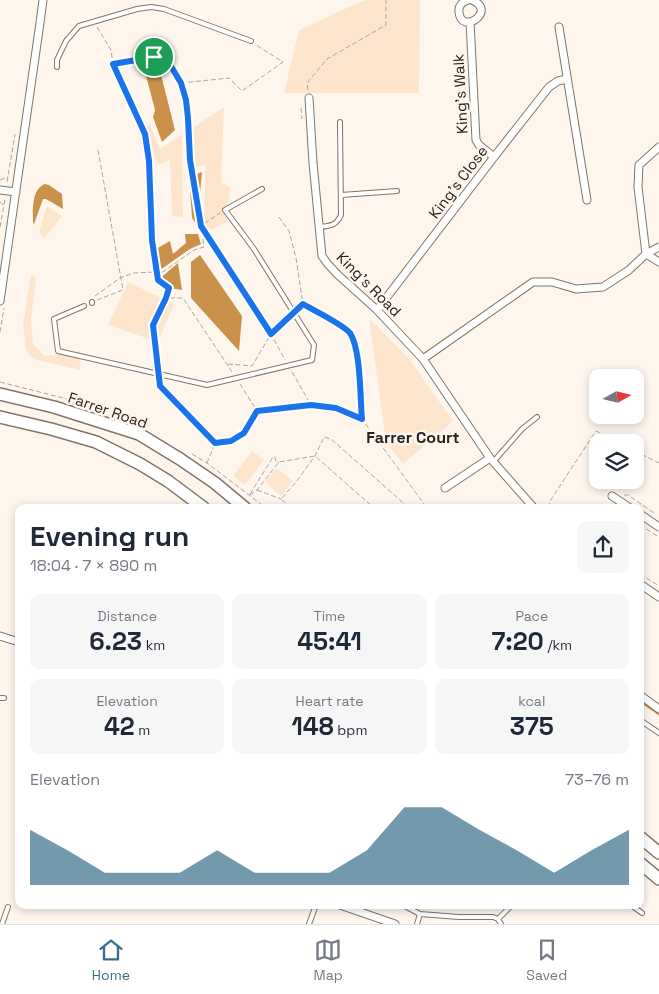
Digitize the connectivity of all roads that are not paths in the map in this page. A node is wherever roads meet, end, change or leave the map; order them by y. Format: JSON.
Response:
{"nodes":[{"id":1,"x":43,"y":0,"type":"edge"},
{"id":2,"x":468,"y":0,"type":"edge"},
{"id":3,"x":472,"y":0,"type":"edge"},
{"id":4,"x":470,"y":22,"type":"junction"},
{"id":5,"x":559,"y":28,"type":"dead end"},
{"id":6,"x":251,"y":42,"type":"road end"},
{"id":7,"x":56,"y":67,"type":"dead end"},
{"id":8,"x":567,"y":79,"type":"junction"},
{"id":9,"x":309,"y":98,"type":"road end"},
{"id":10,"x":340,"y":122,"type":"dead end"},
{"id":11,"x":659,"y":147,"type":"edge"},
{"id":12,"x":494,"y":157,"type":"junction"},
{"id":13,"x":262,"y":189,"type":"dead end"},
{"id":14,"x":0,"y":190,"type":"edge"},
{"id":15,"x":397,"y":191,"type":"dead end"},
{"id":16,"x":16,"y":192,"type":"junction"},
{"id":17,"x":341,"y":195,"type":"junction"},
{"id":18,"x":587,"y":200,"type":"dead end"},
{"id":19,"x":319,"y":227,"type":"junction"},
{"id":20,"x":659,"y":247,"type":"edge"},
{"id":21,"x":646,"y":254,"type":"junction"},
{"id":22,"x":659,"y":262,"type":"edge"},
{"id":23,"x":0,"y":301,"type":"edge"},
{"id":24,"x":84,"y":306,"type":"dead end"},
{"id":25,"x":378,"y":310,"type":"junction"},
{"id":26,"x":423,"y":358,"type":"junction"},
{"id":27,"x":0,"y":394,"type":"edge"},
{"id":28,"x":0,"y":417,"type":"edge"},
{"id":29,"x":537,"y":417,"type":"dead end"},
{"id":30,"x":492,"y":460,"type":"junction"},
{"id":31,"x":445,"y":488,"type":"dead end"},
{"id":32,"x":614,"y":498,"type":"road end"},
{"id":33,"x":199,"y":504,"type":"edge"},
{"id":34,"x":240,"y":504,"type":"edge"},
{"id":35,"x":530,"y":504,"type":"edge"},
{"id":36,"x":624,"y":504,"type":"edge"},
{"id":37,"x":644,"y":517,"type":"edge"},
{"id":38,"x":659,"y":527,"type":"edge"},
{"id":39,"x":644,"y":587,"type":"edge"},
{"id":40,"x":659,"y":596,"type":"edge"},
{"id":41,"x":0,"y":636,"type":"edge"},
{"id":42,"x":15,"y":641,"type":"edge"},
{"id":43,"x":644,"y":698,"type":"edge"},
{"id":44,"x":659,"y":709,"type":"edge"},
{"id":45,"x":644,"y":723,"type":"edge"},
{"id":46,"x":659,"y":733,"type":"edge"},
{"id":47,"x":644,"y":840,"type":"edge"},
{"id":48,"x":659,"y":853,"type":"edge"},
{"id":49,"x":644,"y":868,"type":"edge"},
{"id":50,"x":659,"y":879,"type":"edge"},
{"id":51,"x":8,"y":907,"type":"dead end"},
{"id":52,"x":315,"y":909,"type":"edge"},
{"id":53,"x":352,"y":909,"type":"edge"},
{"id":54,"x":411,"y":909,"type":"edge"},
{"id":55,"x":508,"y":909,"type":"edge"},
{"id":56,"x":636,"y":909,"type":"edge"},
{"id":57,"x":642,"y":913,"type":"dead end"},
{"id":58,"x":420,"y":914,"type":"junction"},
{"id":59,"x":498,"y":919,"type":"junction"},
{"id":60,"x":2,"y":924,"type":"edge"},
{"id":61,"x":309,"y":924,"type":"edge"},
{"id":62,"x":395,"y":924,"type":"edge"},
{"id":63,"x":417,"y":924,"type":"edge"},
{"id":64,"x":501,"y":924,"type":"edge"}],
"edges":[{"from":1,"to":16,"type":"street"},
{"from":2,"to":4,"type":"street","name":"King's Walk"},
{"from":3,"to":4,"type":"street","name":"King's Walk"},
{"from":4,"to":12,"type":"street","name":"King's Walk"},
{"from":5,"to":8,"type":"street"},
{"from":6,"to":7,"type":"lane"},
{"from":8,"to":12,"type":"street","name":"King's Close"},
{"from":8,"to":18,"type":"street"},
{"from":9,"to":19,"type":"street","name":"King's Road"},
{"from":10,"to":17,"type":"lane"},
{"from":11,"to":21,"type":"street"},
{"from":12,"to":25,"type":"street","name":"King's Close"},
{"from":13,"to":24,"type":"lane"},
{"from":14,"to":16,"type":"street"},
{"from":15,"to":17,"type":"lane"},
{"from":16,"to":23,"type":"street"},
{"from":17,"to":19,"type":"lane"},
{"from":19,"to":25,"type":"street","name":"King's Road"},
{"from":20,"to":21,"type":"street"},
{"from":21,"to":22,"type":"street"},
{"from":21,"to":26,"type":"street"},
{"from":25,"to":26,"type":"street","name":"King's Road"},
{"from":26,"to":30,"type":"street","name":"King's Road"},
{"from":27,"to":34,"type":"highway","name":"Farrer Road"},
{"from":28,"to":33,"type":"highway"},
{"from":29,"to":30,"type":"lane"},
{"from":30,"to":31,"type":"street"},
{"from":30,"to":35,"type":"street","name":"King's Road"},
{"from":32,"to":36,"type":"street"},
{"from":37,"to":38,"type":"street"},
{"from":39,"to":40,"type":"street"},
{"from":41,"to":42,"type":"street"},
{"from":43,"to":44,"type":"street"},
{"from":45,"to":46,"type":"lane"},
{"from":47,"to":48,"type":"highway"},
{"from":49,"to":50,"type":"highway"},
{"from":51,"to":60,"type":"lane"},
{"from":52,"to":61,"type":"lane"},
{"from":53,"to":62,"type":"street"},
{"from":54,"to":58,"type":"lane"},
{"from":55,"to":59,"type":"lane"},
{"from":56,"to":57,"type":"lane"},
{"from":58,"to":59,"type":"lane"},
{"from":58,"to":63,"type":"lane"},
{"from":59,"to":64,"type":"lane"}]}
